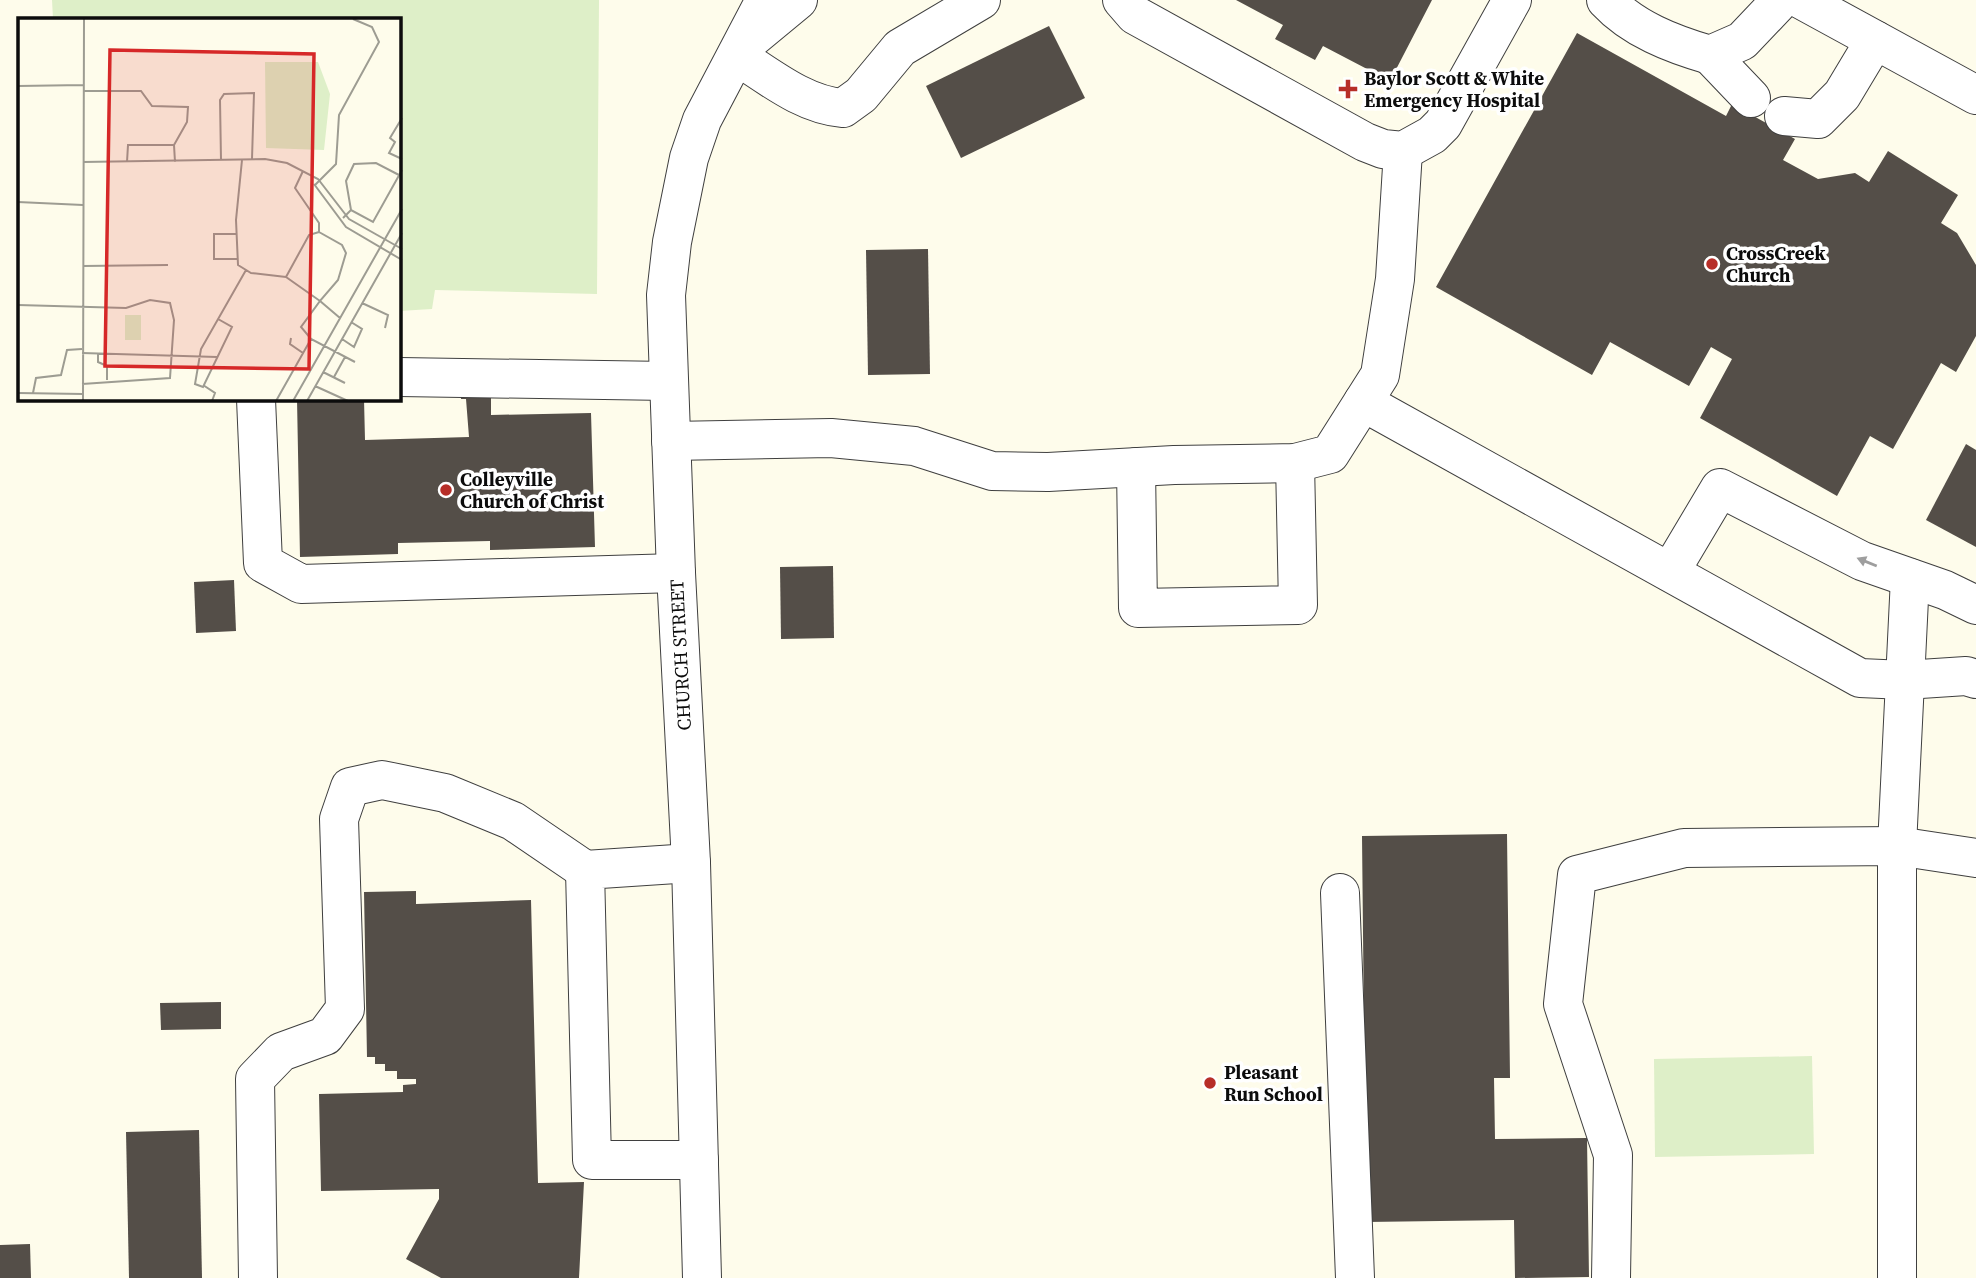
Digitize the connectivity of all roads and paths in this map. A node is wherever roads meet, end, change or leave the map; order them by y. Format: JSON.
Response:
{"nodes":[{"id":1,"x":765,"y":0,"type":"edge"},
{"id":2,"x":798,"y":0,"type":"edge"},
{"id":3,"x":981,"y":0,"type":"edge"},
{"id":4,"x":1122,"y":0,"type":"edge"},
{"id":5,"x":1512,"y":0,"type":"edge"},
{"id":6,"x":1606,"y":0,"type":"edge"},
{"id":7,"x":1781,"y":0,"type":"edge"},
{"id":8,"x":1802,"y":0,"type":"edge"},
{"id":9,"x":1875,"y":40,"type":"junction"},
{"id":10,"x":740,"y":51,"type":"junction"},
{"id":11,"x":1710,"y":55,"type":"junction"},
{"id":12,"x":1976,"y":95,"type":"edge"},
{"id":13,"x":1404,"y":151,"type":"junction"},
{"id":14,"x":401,"y":377,"type":"edge"},
{"id":15,"x":668,"y":381,"type":"junction"},
{"id":16,"x":256,"y":401,"type":"edge"},
{"id":17,"x":1363,"y":402,"type":"junction"},
{"id":18,"x":671,"y":441,"type":"junction"},
{"id":19,"x":1295,"y":463,"type":"junction"},
{"id":20,"x":1136,"y":467,"type":"junction"},
{"id":21,"x":1670,"y":572,"type":"junction"},
{"id":22,"x":676,"y":573,"type":"junction"},
{"id":23,"x":1910,"y":578,"type":"junction"},
{"id":24,"x":1976,"y":605,"type":"edge"},
{"id":25,"x":1971,"y":678,"type":"edge"},
{"id":26,"x":1905,"y":680,"type":"junction"},
{"id":27,"x":1897,"y":846,"type":"junction"},
{"id":28,"x":1976,"y":858,"type":"edge"},
{"id":29,"x":691,"y":863,"type":"junction"},
{"id":30,"x":585,"y":870,"type":"junction"},
{"id":31,"x":1340,"y":893,"type":"dead end"},
{"id":32,"x":699,"y":1160,"type":"junction"},
{"id":33,"x":258,"y":1278,"type":"edge"},
{"id":34,"x":702,"y":1278,"type":"edge"},
{"id":35,"x":1356,"y":1278,"type":"edge"},
{"id":36,"x":1611,"y":1278,"type":"edge"},
{"id":37,"x":1897,"y":1278,"type":"edge"}],
"edges":[{"from":1,"to":10,"type":"street","name":"CHURCH STREET"},
{"from":2,"to":10,"type":"street","name":"CHURCH STREET"},
{"from":3,"to":10,"type":"street"},
{"from":4,"to":13,"type":"street"},
{"from":5,"to":13,"type":"street"},
{"from":6,"to":11,"type":"street"},
{"from":7,"to":11,"type":"street"},
{"from":8,"to":9,"type":"street"},
{"from":9,"to":11,"type":"street"},
{"from":9,"to":12,"type":"street"},
{"from":10,"to":15,"type":"street","name":"CHURCH STREET"},
{"from":13,"to":17,"type":"street"},
{"from":14,"to":15,"type":"street"},
{"from":15,"to":18,"type":"street","name":"CHURCH STREET"},
{"from":16,"to":22,"type":"street"},
{"from":17,"to":19,"type":"street"},
{"from":17,"to":21,"type":"street"},
{"from":18,"to":20,"type":"street"},
{"from":18,"to":22,"type":"street","name":"CHURCH STREET"},
{"from":19,"to":20,"type":"street"},
{"from":19,"to":20,"type":"street"},
{"from":23,"to":21,"type":"street","one_way":true},
{"from":21,"to":26,"type":"street"},
{"from":22,"to":29,"type":"street","name":"CHURCH STREET"},
{"from":23,"to":24,"type":"street"},
{"from":23,"to":26,"type":"street"},
{"from":25,"to":26,"type":"street"},
{"from":26,"to":27,"type":"street"},
{"from":27,"to":28,"type":"street"},
{"from":27,"to":36,"type":"street"},
{"from":27,"to":37,"type":"street"},
{"from":29,"to":30,"type":"street"},
{"from":29,"to":32,"type":"street","name":"CHURCH STREET"},
{"from":30,"to":32,"type":"street"},
{"from":30,"to":33,"type":"street"},
{"from":31,"to":35,"type":"street"},
{"from":32,"to":34,"type":"street","name":"CHURCH STREET"}]}
